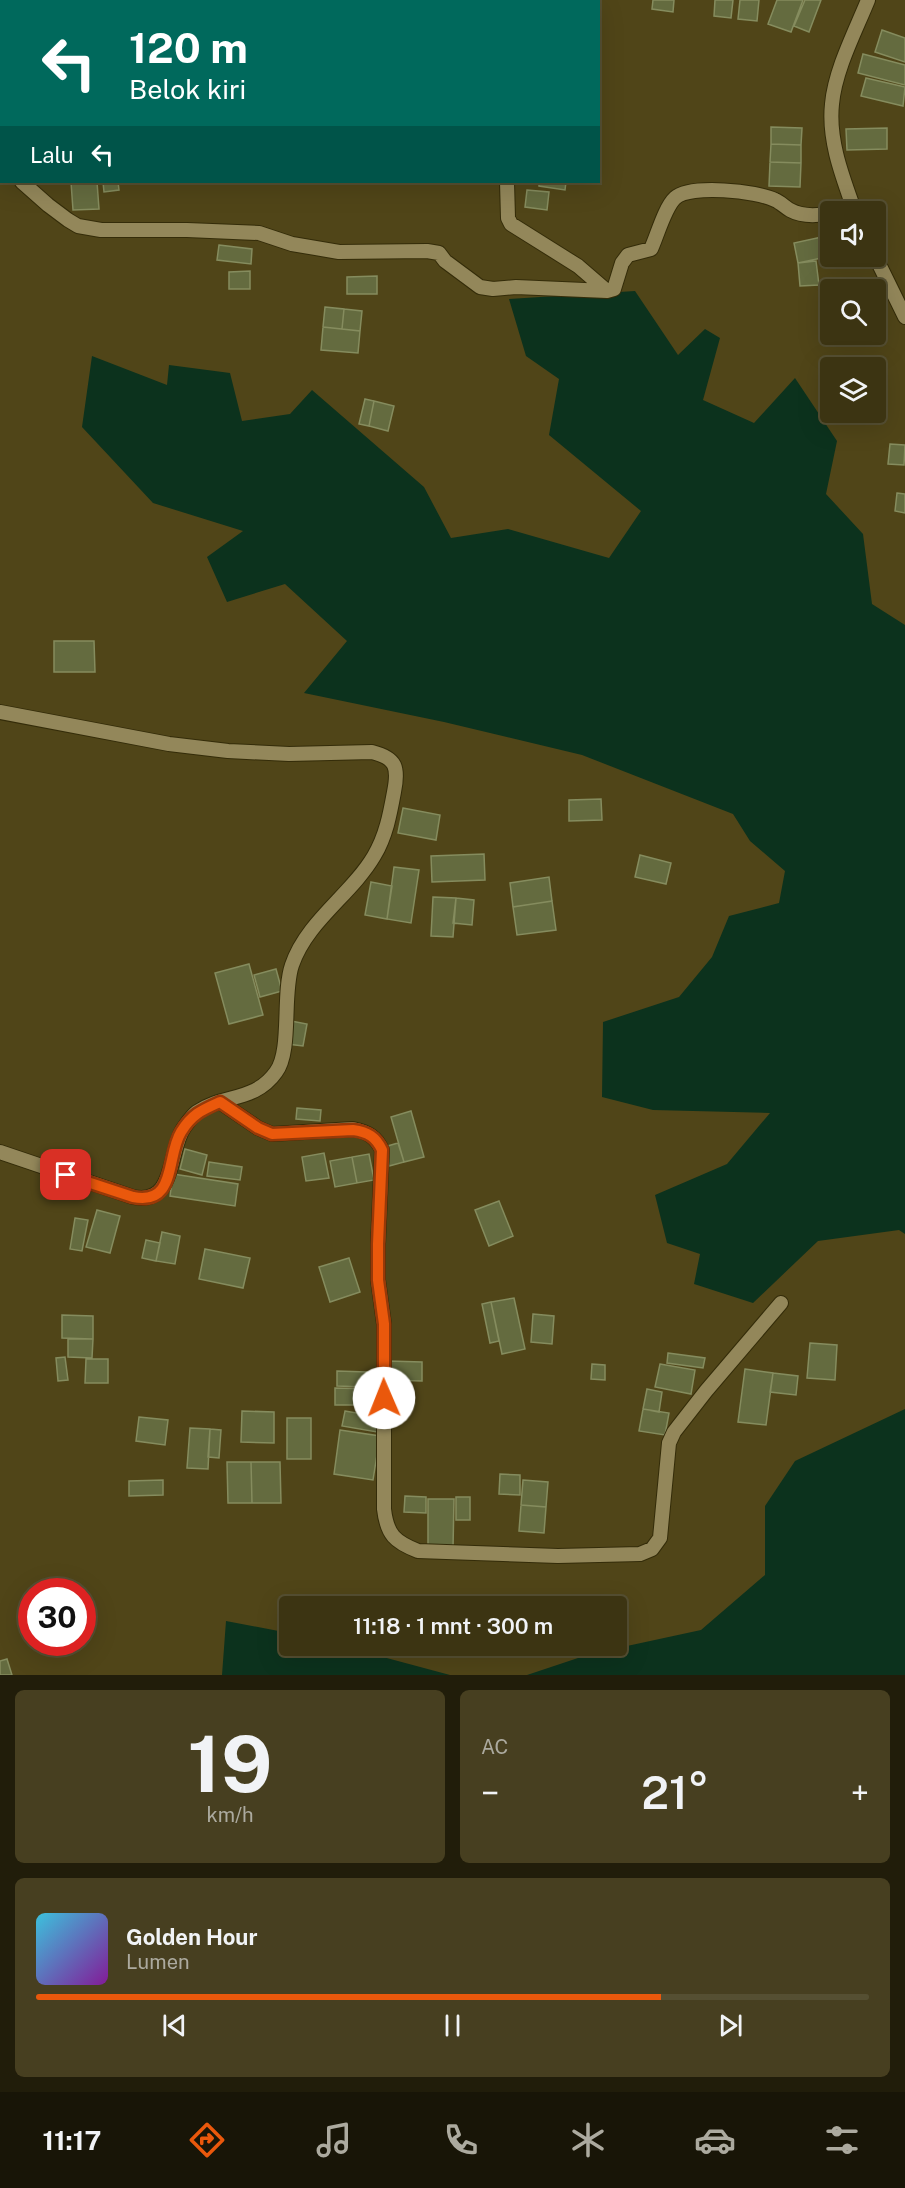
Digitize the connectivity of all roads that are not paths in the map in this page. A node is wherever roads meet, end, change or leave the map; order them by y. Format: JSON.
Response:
{"nodes":[{"id":1,"x":868,"y":0,"type":"edge"},
{"id":2,"x":23,"y":183,"type":"edge"},
{"id":3,"x":507,"y":183,"type":"edge"},
{"id":4,"x":848,"y":201,"type":"edge"},
{"id":5,"x":820,"y":215,"type":"edge"},
{"id":6,"x":880,"y":267,"type":"edge"},
{"id":7,"x":607,"y":291,"type":"junction"},
{"id":8,"x":905,"y":317,"type":"edge"},
{"id":9,"x":0,"y":712,"type":"edge"},
{"id":10,"x":220,"y":1102,"type":"junction"},
{"id":11,"x":0,"y":1152,"type":"edge"},
{"id":12,"x":781,"y":1303,"type":"dead end"}],
"edges":[{"from":1,"to":4,"type":"street"},
{"from":2,"to":7,"type":"street"},
{"from":3,"to":7,"type":"street"},
{"from":5,"to":7,"type":"street"},
{"from":6,"to":8,"type":"street"},
{"from":9,"to":10,"type":"street"},
{"from":10,"to":11,"type":"street"},
{"from":10,"to":12,"type":"street"}]}
